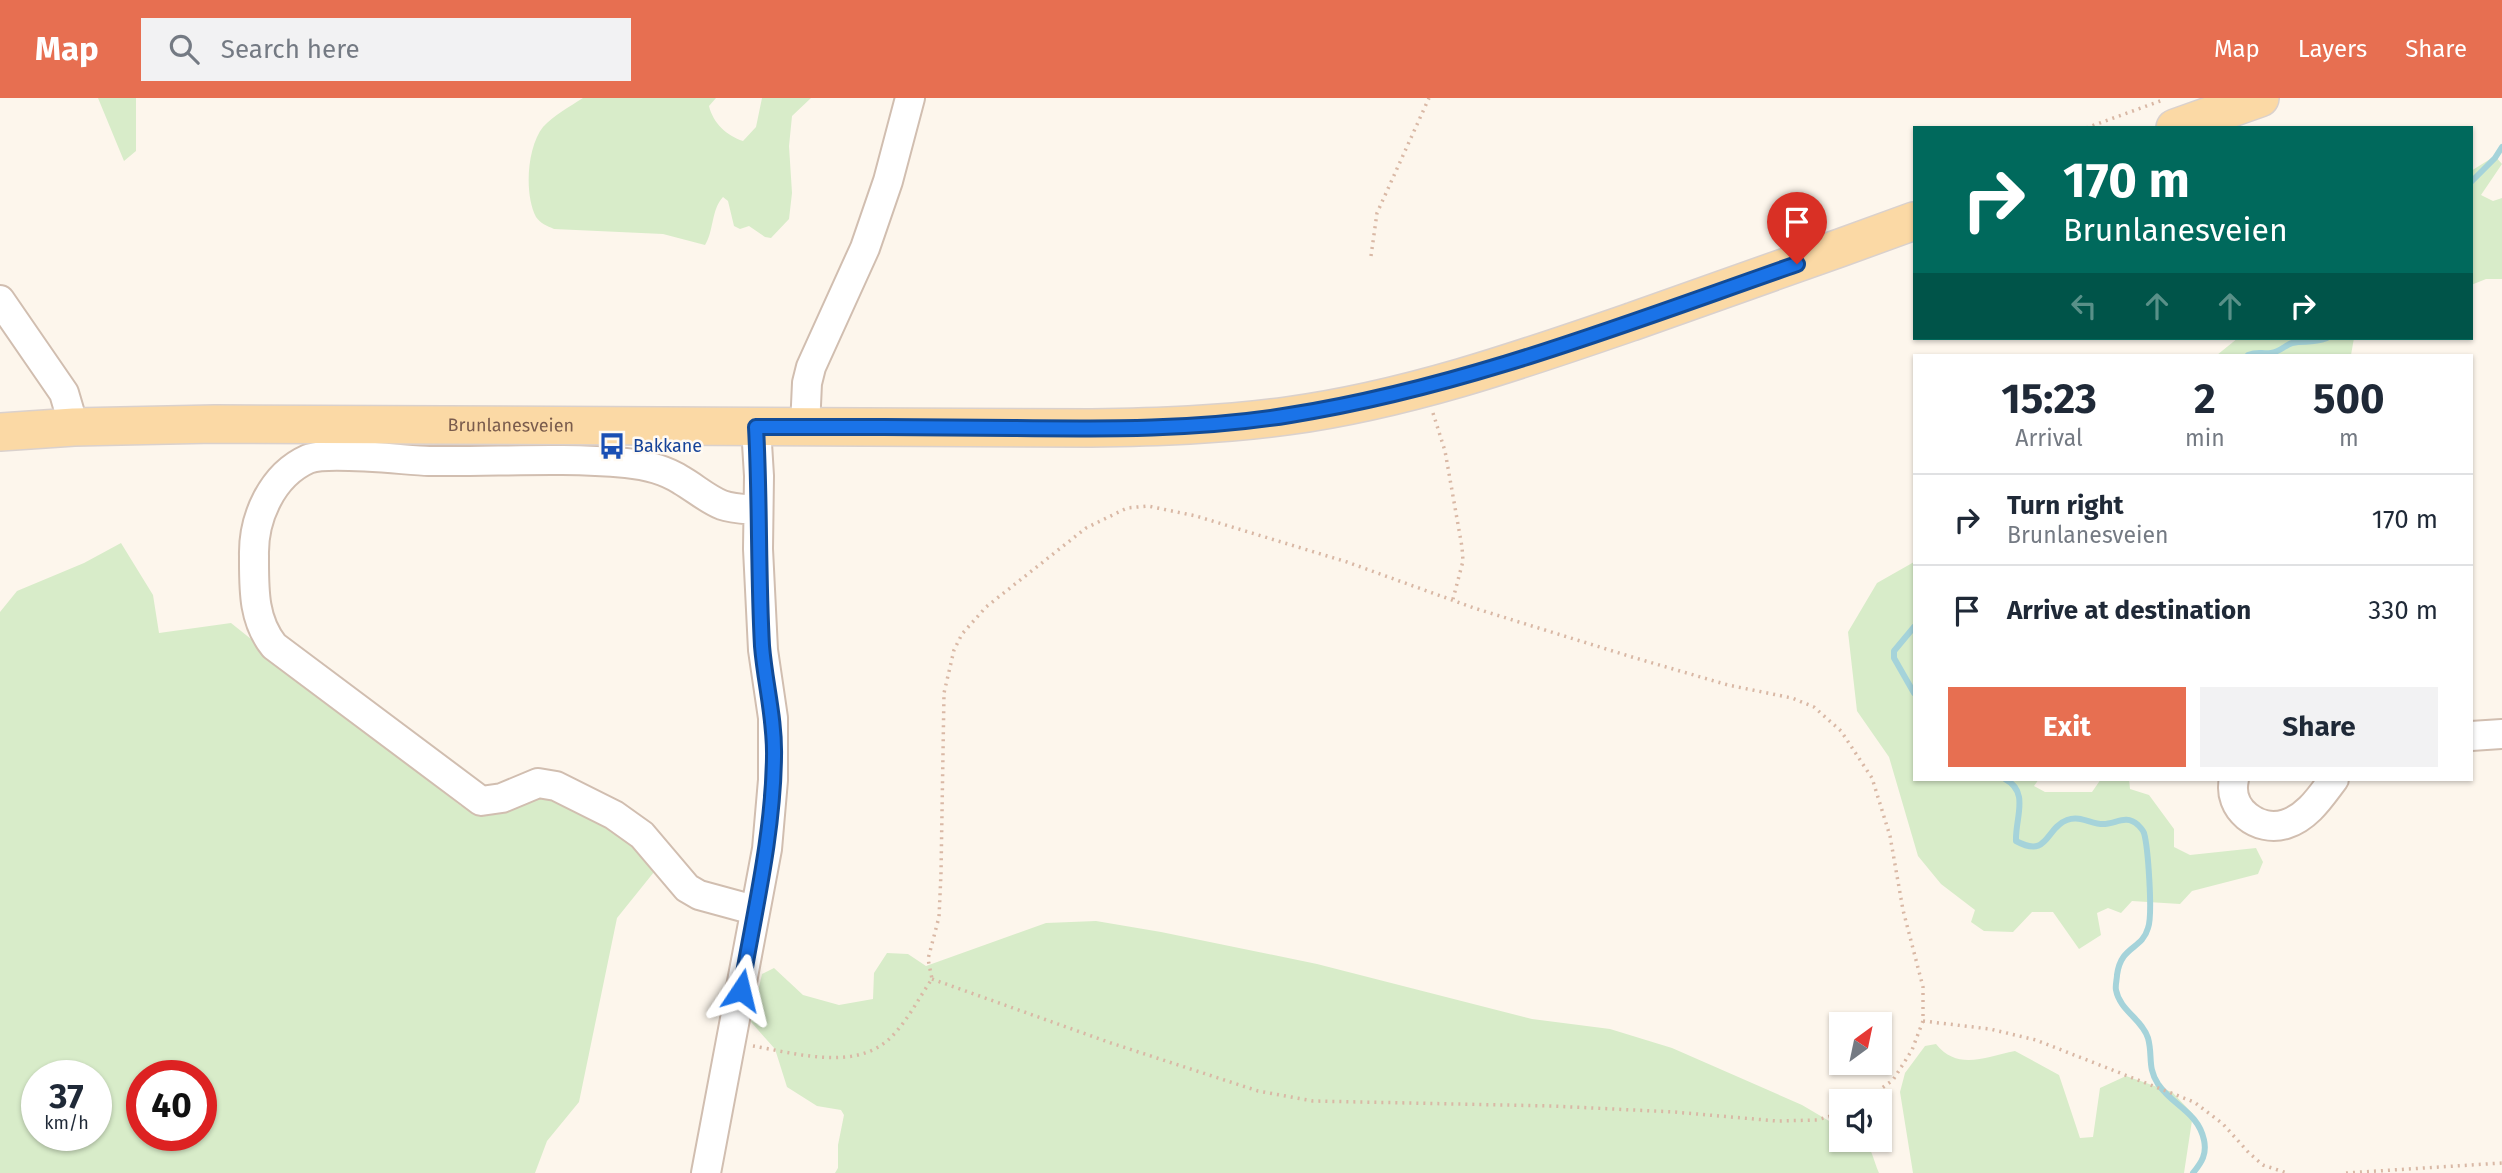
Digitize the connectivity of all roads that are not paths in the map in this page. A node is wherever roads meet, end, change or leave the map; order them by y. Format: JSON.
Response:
{"nodes":[{"id":1,"x":910,"y":98,"type":"edge"},
{"id":2,"x":2260,"y":98,"type":"edge"},
{"id":3,"x":2181,"y":126,"type":"edge"},
{"id":4,"x":1913,"y":221,"type":"edge"},
{"id":5,"x":0,"y":300,"type":"edge"},
{"id":6,"x":74,"y":427,"type":"junction"},
{"id":7,"x":756,"y":427,"type":"junction"},
{"id":8,"x":804,"y":427,"type":"junction"},
{"id":9,"x":0,"y":432,"type":"edge"},
{"id":10,"x":758,"y":510,"type":"junction"},
{"id":11,"x":2502,"y":734,"type":"edge"},
{"id":12,"x":2473,"y":736,"type":"edge"},
{"id":13,"x":2234,"y":781,"type":"edge"},
{"id":14,"x":2332,"y":781,"type":"edge"},
{"id":15,"x":754,"y":910,"type":"junction"},
{"id":16,"x":706,"y":1173,"type":"edge"}],
"edges":[{"from":1,"to":8,"type":"street"},
{"from":2,"to":3,"type":"main road"},
{"from":4,"to":8,"type":"main road","name":"Brunlanesveien"},
{"from":5,"to":6,"type":"street"},
{"from":6,"to":7,"type":"main road","name":"Brunlanesveien"},
{"from":6,"to":9,"type":"main road","name":"Brunlanesveien"},
{"from":7,"to":8,"type":"main road","name":"Brunlanesveien"},
{"from":7,"to":10,"type":"street"},
{"from":10,"to":15,"type":"street"},
{"from":10,"to":15,"type":"street"},
{"from":11,"to":12,"type":"street"},
{"from":13,"to":14,"type":"street"},
{"from":15,"to":16,"type":"street"}]}
